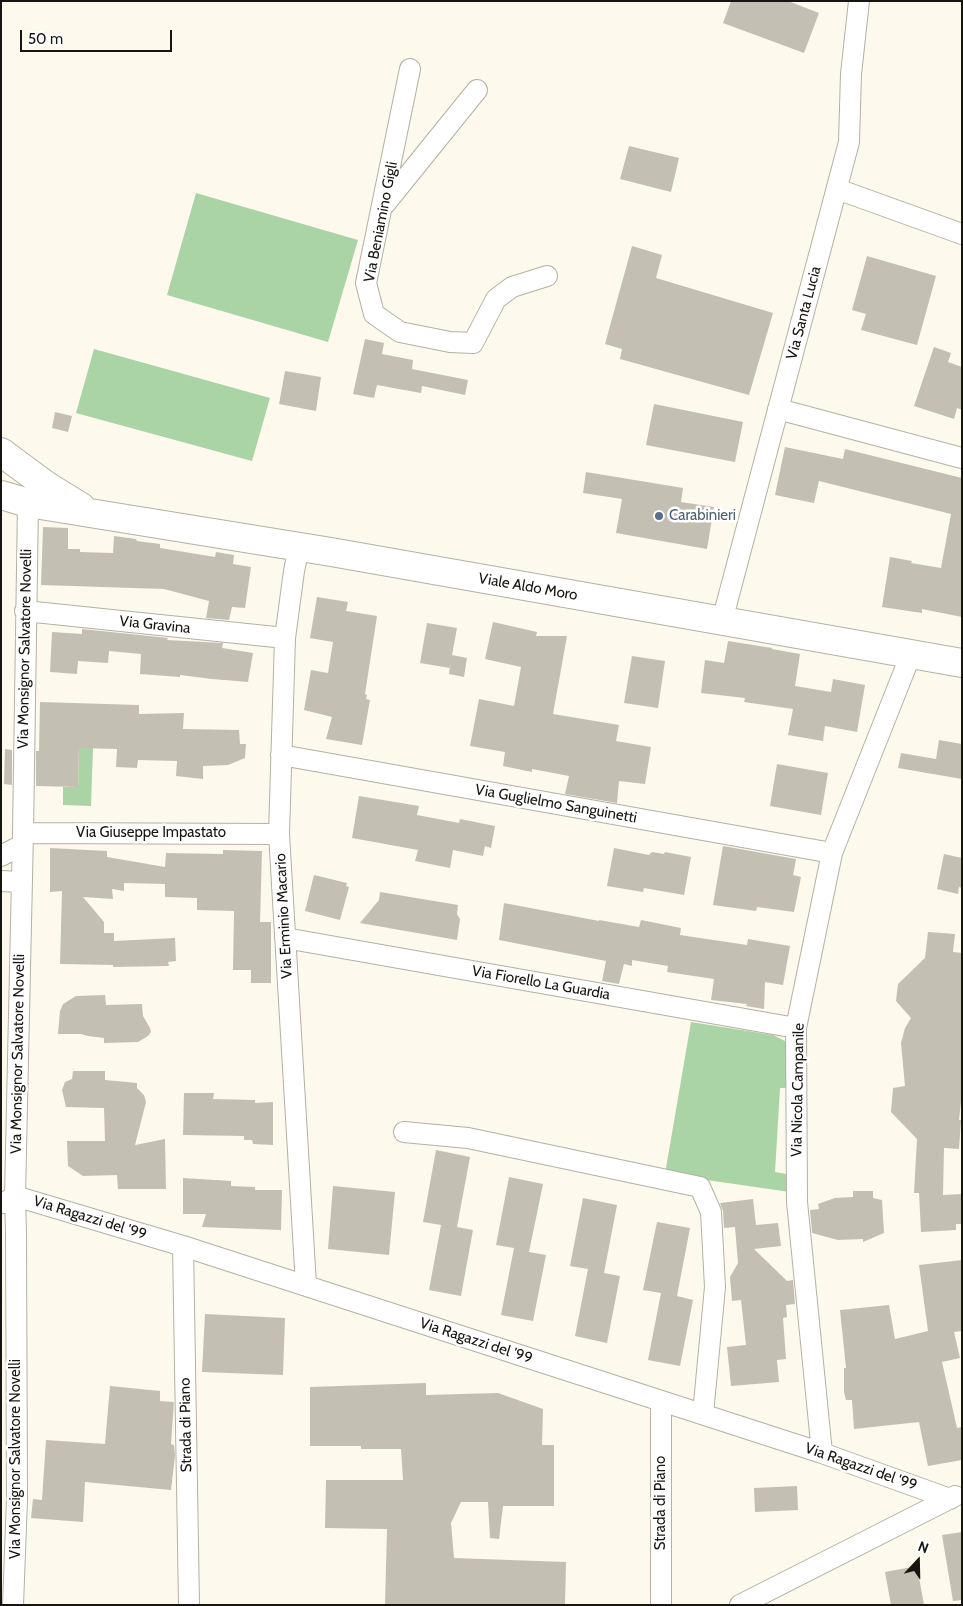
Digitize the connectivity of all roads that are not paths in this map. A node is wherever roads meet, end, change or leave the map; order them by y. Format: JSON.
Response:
{"nodes":[{"id":1,"x":859,"y":1,"type":"edge"},
{"id":2,"x":410,"y":69,"type":"dead end"},
{"id":3,"x":477,"y":90,"type":"dead end"},
{"id":4,"x":837,"y":189,"type":"junction"},
{"id":5,"x":382,"y":208,"type":"junction"},
{"id":6,"x":962,"y":234,"type":"edge"},
{"id":7,"x":547,"y":276,"type":"dead end"},
{"id":8,"x":778,"y":410,"type":"junction"},
{"id":9,"x":1,"y":452,"type":"edge"},
{"id":10,"x":962,"y":458,"type":"edge"},
{"id":11,"x":1,"y":495,"type":"edge"},
{"id":12,"x":28,"y":504,"type":"junction"},
{"id":13,"x":93,"y":514,"type":"junction"},
{"id":14,"x":299,"y":547,"type":"junction"},
{"id":15,"x":25,"y":611,"type":"junction"},
{"id":16,"x":722,"y":621,"type":"junction"},
{"id":17,"x":285,"y":638,"type":"junction"},
{"id":18,"x":911,"y":654,"type":"junction"},
{"id":19,"x":962,"y":663,"type":"edge"},
{"id":20,"x":281,"y":755,"type":"junction"},
{"id":21,"x":279,"y":834,"type":"junction"},
{"id":22,"x":23,"y":839,"type":"junction"},
{"id":23,"x":832,"y":853,"type":"junction"},
{"id":24,"x":1,"y":856,"type":"edge"},
{"id":25,"x":1,"y":881,"type":"edge"},
{"id":26,"x":21,"y":882,"type":"junction"},
{"id":27,"x":285,"y":938,"type":"junction"},
{"id":28,"x":796,"y":1028,"type":"junction"},
{"id":29,"x":404,"y":1132,"type":"dead end"},
{"id":30,"x":8,"y":1200,"type":"edge"},
{"id":31,"x":183,"y":1246,"type":"junction"},
{"id":32,"x":306,"y":1286,"type":"junction"},
{"id":33,"x":661,"y":1401,"type":"junction"},
{"id":34,"x":703,"y":1414,"type":"junction"},
{"id":35,"x":822,"y":1453,"type":"junction"},
{"id":36,"x":956,"y":1496,"type":"edge"},
{"id":37,"x":13,"y":1605,"type":"edge"},
{"id":38,"x":189,"y":1605,"type":"edge"},
{"id":39,"x":661,"y":1605,"type":"edge"},
{"id":40,"x":740,"y":1605,"type":"edge"}],
"edges":[{"from":1,"to":4,"type":"street","name":"Via Santa Lucia"},
{"from":2,"to":5,"type":"street","name":"Via Beniamino Gigli"},
{"from":3,"to":5,"type":"street"},
{"from":4,"to":6,"type":"street"},
{"from":4,"to":8,"type":"street","name":"Via Santa Lucia"},
{"from":5,"to":7,"type":"street","name":"Via Beniamino Gigli"},
{"from":8,"to":10,"type":"street"},
{"from":8,"to":16,"type":"street","name":"Via Santa Lucia"},
{"from":9,"to":13,"type":"main road","name":"Viale Aldo Moro"},
{"from":11,"to":12,"type":"main road","name":"Viale Aldo Moro"},
{"from":12,"to":13,"type":"main road","name":"Viale Aldo Moro"},
{"from":12,"to":15,"type":"street","name":"Via Monsignor Salvatore Novelli"},
{"from":13,"to":14,"type":"main road","name":"Viale Aldo Moro"},
{"from":14,"to":16,"type":"main road","name":"Viale Aldo Moro"},
{"from":14,"to":17,"type":"street","name":"Via Erminio Macario"},
{"from":15,"to":17,"type":"street","name":"Via Gravina"},
{"from":15,"to":22,"type":"street","name":"Via Monsignor Salvatore Novelli"},
{"from":16,"to":18,"type":"main road","name":"Viale Aldo Moro"},
{"from":17,"to":20,"type":"street","name":"Via Erminio Macario"},
{"from":18,"to":19,"type":"main road","name":"Viale Aldo Moro"},
{"from":18,"to":23,"type":"street","name":"Via Nicola Campanile"},
{"from":20,"to":21,"type":"street","name":"Via Erminio Macario"},
{"from":20,"to":23,"type":"street","name":"Via Guglielmo Sanguinetti"},
{"from":21,"to":22,"type":"street","name":"Via Giuseppe Impastato"},
{"from":21,"to":27,"type":"street","name":"Via Erminio Macario"},
{"from":22,"to":24,"type":"street"},
{"from":22,"to":26,"type":"street","name":"Via Monsignor Salvatore Novelli"},
{"from":23,"to":28,"type":"street","name":"Via Nicola Campanile"},
{"from":25,"to":26,"type":"street"},
{"from":26,"to":30,"type":"street","name":"Via Monsignor Salvatore Novelli"},
{"from":27,"to":28,"type":"street","name":"Via Fiorello La Guardia"},
{"from":27,"to":32,"type":"street","name":"Via Erminio Macario"},
{"from":28,"to":35,"type":"street","name":"Via Nicola Campanile"},
{"from":29,"to":34,"type":"street"},
{"from":30,"to":31,"type":"street","name":"Via Ragazzi del '99"},
{"from":30,"to":37,"type":"street","name":"Via Monsignor Salvatore Novelli"},
{"from":31,"to":32,"type":"street","name":"Via Ragazzi del '99"},
{"from":31,"to":38,"type":"street","name":"Strada di Piano"},
{"from":32,"to":33,"type":"street","name":"Via Ragazzi del '99"},
{"from":33,"to":34,"type":"street","name":"Via Ragazzi del '99"},
{"from":33,"to":39,"type":"street","name":"Strada di Piano"},
{"from":34,"to":35,"type":"street","name":"Via Ragazzi del '99"},
{"from":35,"to":36,"type":"street","name":"Via Ragazzi del '99"},
{"from":36,"to":40,"type":"street"}]}
